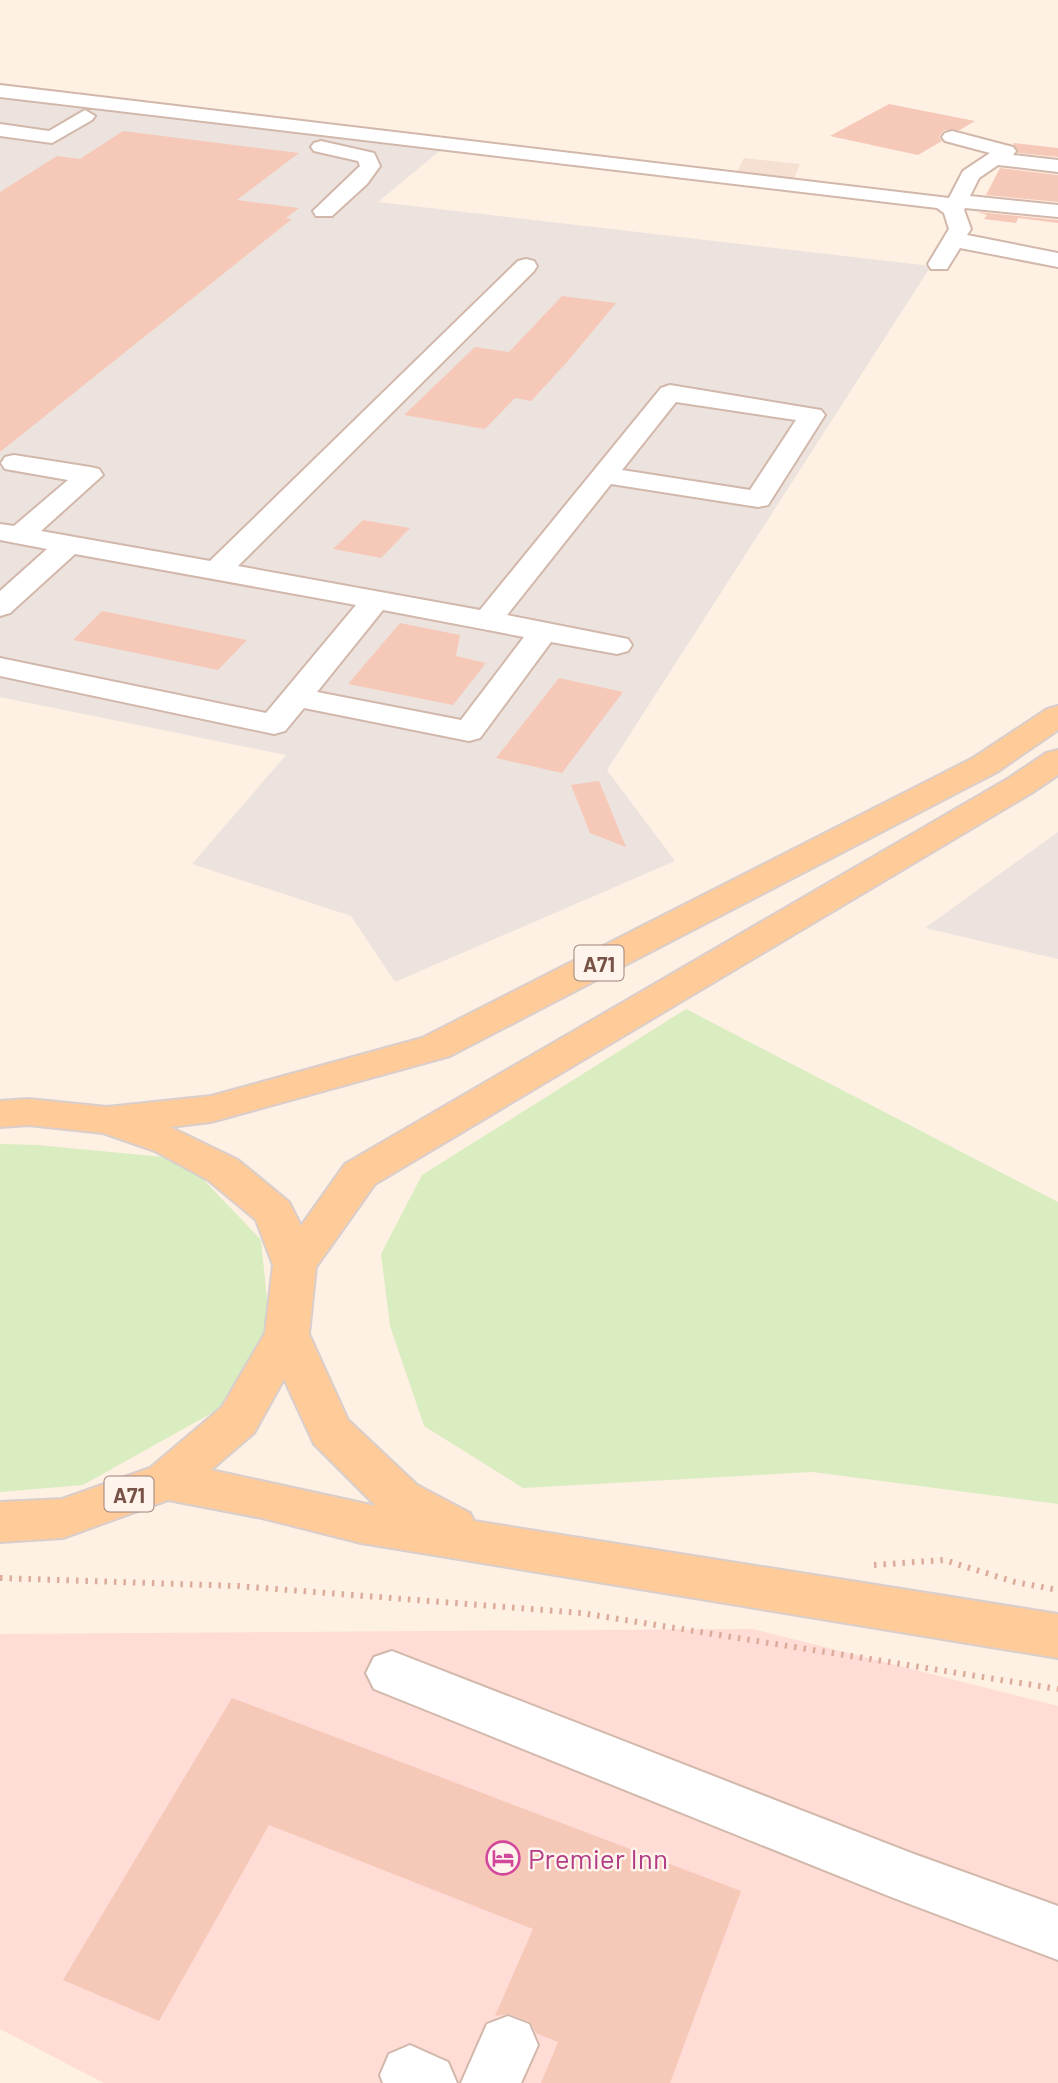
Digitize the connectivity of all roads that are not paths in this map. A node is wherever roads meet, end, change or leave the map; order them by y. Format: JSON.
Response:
{"nodes":[{"id":1,"x":0,"y":91,"type":"edge"},
{"id":2,"x":0,"y":105,"type":"edge"},
{"id":3,"x":85,"y":116,"type":"junction"},
{"id":4,"x":0,"y":130,"type":"edge"},
{"id":5,"x":952,"y":137,"type":"dead end"},
{"id":6,"x":994,"y":159,"type":"junction"},
{"id":7,"x":1058,"y":166,"type":"edge"},
{"id":8,"x":956,"y":205,"type":"junction"},
{"id":9,"x":324,"y":211,"type":"dead end"},
{"id":10,"x":1058,"y":211,"type":"edge"},
{"id":11,"x":956,"y":238,"type":"junction"},
{"id":12,"x":1058,"y":260,"type":"edge"},
{"id":13,"x":939,"y":264,"type":"dead end"},
{"id":14,"x":526,"y":266,"type":"dead end"},
{"id":15,"x":14,"y":463,"type":"dead end"},
{"id":16,"x":604,"y":475,"type":"junction"},
{"id":17,"x":10,"y":533,"type":"edge"},
{"id":18,"x":69,"y":544,"type":"junction"},
{"id":19,"x":217,"y":571,"type":"junction"},
{"id":20,"x":376,"y":600,"type":"junction"},
{"id":21,"x":0,"y":607,"type":"edge"},
{"id":22,"x":486,"y":621,"type":"junction"},
{"id":23,"x":544,"y":631,"type":"junction"},
{"id":24,"x":618,"y":645,"type":"dead end"},
{"id":25,"x":0,"y":667,"type":"edge"},
{"id":26,"x":297,"y":697,"type":"junction"},
{"id":27,"x":1058,"y":716,"type":"edge"},
{"id":28,"x":1058,"y":760,"type":"edge"},
{"id":29,"x":0,"y":1114,"type":"edge"},
{"id":30,"x":107,"y":1120,"type":"junction"},
{"id":31,"x":295,"y":1265,"type":"junction"},
{"id":32,"x":287,"y":1334,"type":"junction"},
{"id":33,"x":167,"y":1481,"type":"junction"},
{"id":34,"x":0,"y":1522,"type":"edge"},
{"id":35,"x":486,"y":1543,"type":"junction"},
{"id":36,"x":1058,"y":1636,"type":"edge"},
{"id":37,"x":392,"y":1673,"type":"dead end"},
{"id":38,"x":1058,"y":1933,"type":"edge"}],
"edges":[{"from":1,"to":8,"type":"lane"},
{"from":2,"to":3,"type":"lane"},
{"from":3,"to":4,"type":"lane"},
{"from":3,"to":9,"type":"lane"},
{"from":5,"to":6,"type":"lane"},
{"from":6,"to":7,"type":"lane"},
{"from":6,"to":8,"type":"lane"},
{"from":8,"to":10,"type":"lane"},
{"from":8,"to":11,"type":"lane"},
{"from":11,"to":12,"type":"lane"},
{"from":11,"to":13,"type":"lane"},
{"from":14,"to":19,"type":"lane"},
{"from":15,"to":17,"type":"lane"},
{"from":16,"to":16,"type":"lane"},
{"from":16,"to":22,"type":"lane"},
{"from":17,"to":18,"type":"lane"},
{"from":18,"to":19,"type":"lane"},
{"from":18,"to":21,"type":"lane"},
{"from":19,"to":20,"type":"lane"},
{"from":20,"to":22,"type":"lane"},
{"from":20,"to":26,"type":"lane"},
{"from":22,"to":23,"type":"lane"},
{"from":23,"to":24,"type":"lane"},
{"from":23,"to":26,"type":"lane"},
{"from":25,"to":26,"type":"lane"},
{"from":27,"to":30,"type":"main road","number":"A71"},
{"from":28,"to":31,"type":"main road","number":"A71"},
{"from":29,"to":30,"type":"main road","number":"A71"},
{"from":30,"to":31,"type":"main road","number":"A71"},
{"from":31,"to":32,"type":"main road","number":"A71"},
{"from":32,"to":33,"type":"main road","number":"A71"},
{"from":32,"to":35,"type":"main road"},
{"from":33,"to":34,"type":"main road","number":"A71"},
{"from":33,"to":35,"type":"main road"},
{"from":35,"to":36,"type":"main road"},
{"from":37,"to":38,"type":"lane"}]}
